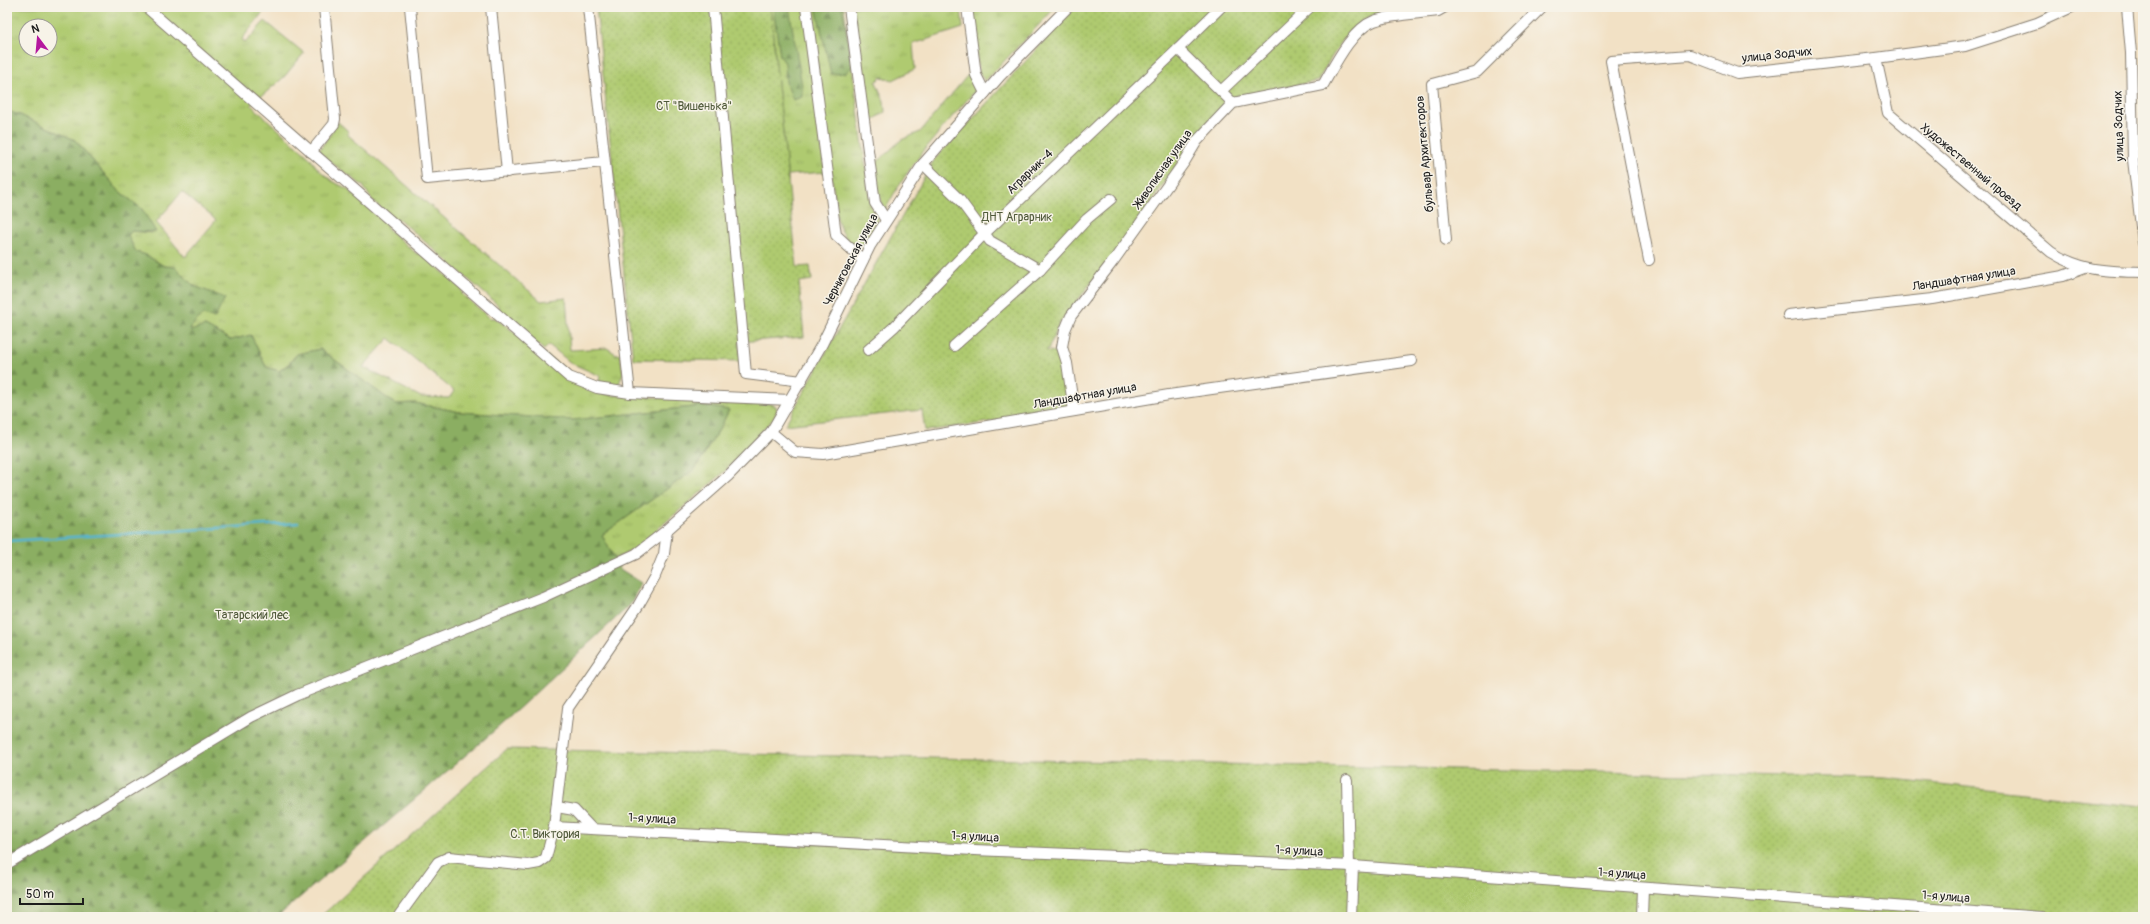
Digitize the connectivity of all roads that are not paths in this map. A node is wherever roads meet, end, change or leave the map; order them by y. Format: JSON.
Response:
{"nodes":[{"id":1,"x":146,"y":7,"type":"edge"},
{"id":2,"x":324,"y":7,"type":"edge"},
{"id":3,"x":410,"y":7,"type":"edge"},
{"id":4,"x":490,"y":7,"type":"edge"},
{"id":5,"x":588,"y":7,"type":"edge"},
{"id":6,"x":712,"y":7,"type":"edge"},
{"id":7,"x":806,"y":7,"type":"edge"},
{"id":8,"x":849,"y":7,"type":"edge"},
{"id":9,"x":967,"y":7,"type":"edge"},
{"id":10,"x":1068,"y":7,"type":"edge"},
{"id":11,"x":1221,"y":7,"type":"edge"},
{"id":12,"x":1310,"y":7,"type":"edge"},
{"id":13,"x":1445,"y":7,"type":"edge"},
{"id":14,"x":1542,"y":7,"type":"edge"},
{"id":15,"x":2072,"y":7,"type":"edge"},
{"id":16,"x":2127,"y":7,"type":"edge"},
{"id":17,"x":1178,"y":49,"type":"junction"},
{"id":18,"x":1876,"y":58,"type":"junction"},
{"id":19,"x":1221,"y":91,"type":"junction"},
{"id":20,"x":985,"y":92,"type":"junction"},
{"id":21,"x":1233,"y":103,"type":"junction"},
{"id":22,"x":311,"y":152,"type":"junction"},
{"id":23,"x":604,"y":162,"type":"junction"},
{"id":24,"x":923,"y":164,"type":"junction"},
{"id":25,"x":507,"y":172,"type":"junction"},
{"id":26,"x":1111,"y":199,"type":"dead end"},
{"id":27,"x":886,"y":220,"type":"junction"},
{"id":28,"x":984,"y":234,"type":"junction"},
{"id":29,"x":1446,"y":240,"type":"dead end"},
{"id":30,"x":2143,"y":243,"type":"edge"},
{"id":31,"x":863,"y":260,"type":"junction"},
{"id":32,"x":1650,"y":260,"type":"dead end"},
{"id":33,"x":2085,"y":268,"type":"junction"},
{"id":34,"x":1040,"y":270,"type":"junction"},
{"id":35,"x":2143,"y":272,"type":"edge"},
{"id":36,"x":1788,"y":314,"type":"dead end"},
{"id":37,"x":954,"y":346,"type":"dead end"},
{"id":38,"x":868,"y":350,"type":"dead end"},
{"id":39,"x":1412,"y":361,"type":"dead end"},
{"id":40,"x":802,"y":381,"type":"junction"},
{"id":41,"x":630,"y":393,"type":"junction"},
{"id":42,"x":790,"y":400,"type":"junction"},
{"id":43,"x":1074,"y":411,"type":"junction"},
{"id":44,"x":771,"y":432,"type":"junction"},
{"id":45,"x":668,"y":530,"type":"junction"},
{"id":46,"x":1347,"y":780,"type":"dead end"},
{"id":47,"x":557,"y":807,"type":"junction"},
{"id":48,"x":554,"y":827,"type":"junction"},
{"id":49,"x":592,"y":829,"type":"junction"},
{"id":50,"x":7,"y":864,"type":"edge"},
{"id":51,"x":1351,"y":866,"type":"junction"},
{"id":52,"x":1644,"y":888,"type":"junction"},
{"id":53,"x":398,"y":917,"type":"edge"},
{"id":54,"x":1351,"y":917,"type":"edge"},
{"id":55,"x":1642,"y":917,"type":"edge"},
{"id":56,"x":2041,"y":917,"type":"edge"}],
"edges":[{"from":1,"to":22,"type":"street"},
{"from":2,"to":22,"type":"street"},
{"from":3,"to":25,"type":"street"},
{"from":4,"to":25,"type":"street"},
{"from":5,"to":23,"type":"street"},
{"from":6,"to":40,"type":"street"},
{"from":7,"to":31,"type":"street"},
{"from":8,"to":27,"type":"street"},
{"from":9,"to":20,"type":"street"},
{"from":10,"to":20,"type":"street","name":"Черниговская улица"},
{"from":11,"to":17,"type":"street","name":"Аграрник-4"},
{"from":12,"to":19,"type":"street"},
{"from":13,"to":21,"type":"street"},
{"from":14,"to":29,"type":"street","name":"бульвар Архитекторов"},
{"from":15,"to":18,"type":"street","name":"улица Зодчих"},
{"from":16,"to":30,"type":"street","name":"улица Зодчих"},
{"from":17,"to":19,"type":"street"},
{"from":17,"to":28,"type":"street","name":"Аграрник-4"},
{"from":18,"to":32,"type":"street","name":"улица Зодчих"},
{"from":18,"to":33,"type":"street","name":"Художественный проезд"},
{"from":19,"to":21,"type":"street"},
{"from":20,"to":24,"type":"street","name":"Черниговская улица"},
{"from":21,"to":43,"type":"street","name":"Живописная улица"},
{"from":22,"to":41,"type":"street"},
{"from":23,"to":25,"type":"street"},
{"from":23,"to":41,"type":"street"},
{"from":24,"to":27,"type":"street","name":"Черниговская улица"},
{"from":24,"to":28,"type":"street"},
{"from":26,"to":34,"type":"street"},
{"from":27,"to":31,"type":"street","name":"Черниговская улица"},
{"from":28,"to":34,"type":"street"},
{"from":28,"to":38,"type":"street","name":"Аграрник-4"},
{"from":31,"to":40,"type":"street","name":"Черниговская улица"},
{"from":33,"to":35,"type":"street","name":"Ландшафтная улица"},
{"from":33,"to":36,"type":"street","name":"Ландшафтная улица"},
{"from":34,"to":37,"type":"street"},
{"from":39,"to":43,"type":"street","name":"Ландшафтная улица"},
{"from":40,"to":42,"type":"street","name":"Черниговская улица"},
{"from":41,"to":42,"type":"street"},
{"from":42,"to":44,"type":"street","name":"Черниговская улица"},
{"from":43,"to":44,"type":"street","name":"Ландшафтная улица"},
{"from":44,"to":45,"type":"street","name":"Черниговская улица"},
{"from":45,"to":47,"type":"street"},
{"from":45,"to":50,"type":"street","name":"Черниговская улица"},
{"from":46,"to":51,"type":"street"},
{"from":47,"to":48,"type":"street"},
{"from":47,"to":49,"type":"street"},
{"from":48,"to":49,"type":"street","name":"1-я улица"},
{"from":48,"to":53,"type":"street"},
{"from":49,"to":51,"type":"street","name":"1-я улица"},
{"from":51,"to":52,"type":"street","name":"1-я улица"},
{"from":51,"to":54,"type":"street"},
{"from":52,"to":55,"type":"street"},
{"from":52,"to":56,"type":"street","name":"1-я улица"}]}
